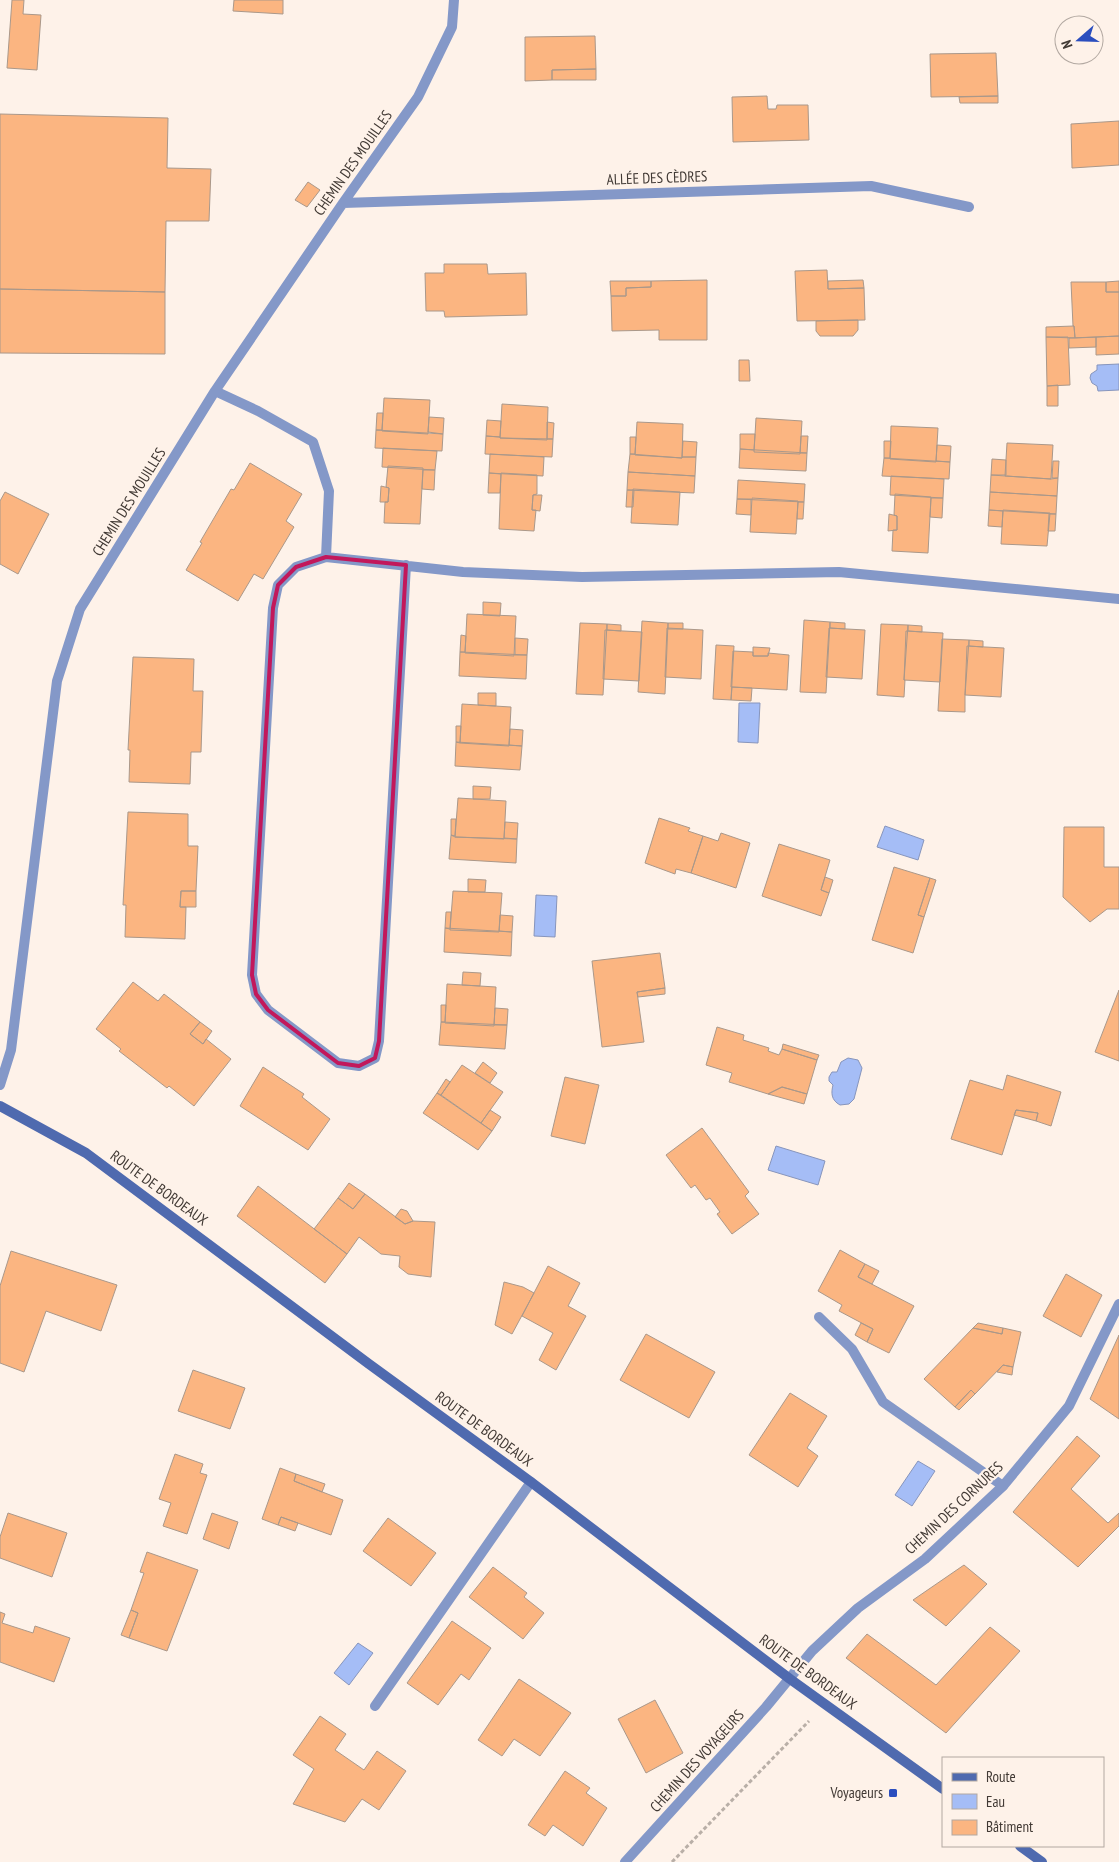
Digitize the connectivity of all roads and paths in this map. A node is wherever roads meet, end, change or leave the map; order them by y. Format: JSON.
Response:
{"nodes":[{"id":1,"x":454,"y":0,"type":"edge"},
{"id":2,"x":343,"y":204,"type":"junction"},
{"id":3,"x":969,"y":206,"type":"dead end"},
{"id":4,"x":215,"y":391,"type":"junction"},
{"id":5,"x":326,"y":557,"type":"junction"},
{"id":6,"x":406,"y":565,"type":"junction"},
{"id":7,"x":1119,"y":599,"type":"edge"},
{"id":8,"x":0,"y":1085,"type":"edge"},
{"id":9,"x":0,"y":1106,"type":"edge"},
{"id":10,"x":1119,"y":1304,"type":"edge"},
{"id":11,"x":820,"y":1317,"type":"dead end"},
{"id":12,"x":531,"y":1482,"type":"junction"},
{"id":13,"x":1003,"y":1486,"type":"junction"},
{"id":14,"x":790,"y":1678,"type":"junction"},
{"id":15,"x":826,"y":1704,"type":"junction"},
{"id":16,"x":375,"y":1706,"type":"dead end"},
{"id":17,"x":942,"y":1788,"type":"edge"},
{"id":18,"x":1021,"y":1847,"type":"edge"},
{"id":19,"x":625,"y":1862,"type":"edge"},
{"id":20,"x":672,"y":1862,"type":"edge"},
{"id":21,"x":1042,"y":1862,"type":"edge"}],
"edges":[{"from":1,"to":2,"type":"street","name":"CHEMIN DES MOUILLES"},
{"from":2,"to":3,"type":"street","name":"ALLÉE DES CÈDRES"},
{"from":2,"to":4,"type":"street","name":"CHEMIN DES MOUILLES"},
{"from":4,"to":5,"type":"street"},
{"from":4,"to":8,"type":"street","name":"CHEMIN DES MOUILLES"},
{"from":5,"to":6,"type":"street"},
{"from":5,"to":6,"type":"street"},
{"from":6,"to":7,"type":"street"},
{"from":9,"to":12,"type":"main road","name":"ROUTE DE BORDEAUX"},
{"from":10,"to":13,"type":"street","name":"CHEMIN DES CORNURES"},
{"from":11,"to":13,"type":"street"},
{"from":12,"to":14,"type":"main road","name":"ROUTE DE BORDEAUX"},
{"from":12,"to":16,"type":"street"},
{"from":13,"to":14,"type":"street","name":"CHEMIN DES CORNURES"},
{"from":14,"to":15,"type":"main road","name":"ROUTE DE BORDEAUX"},
{"from":14,"to":19,"type":"street","name":"CHEMIN DES VOYAGEURS"},
{"from":15,"to":17,"type":"main road","name":"ROUTE DE BORDEAUX"},
{"from":15,"to":20,"type":"path"},
{"from":18,"to":21,"type":"main road"}]}
